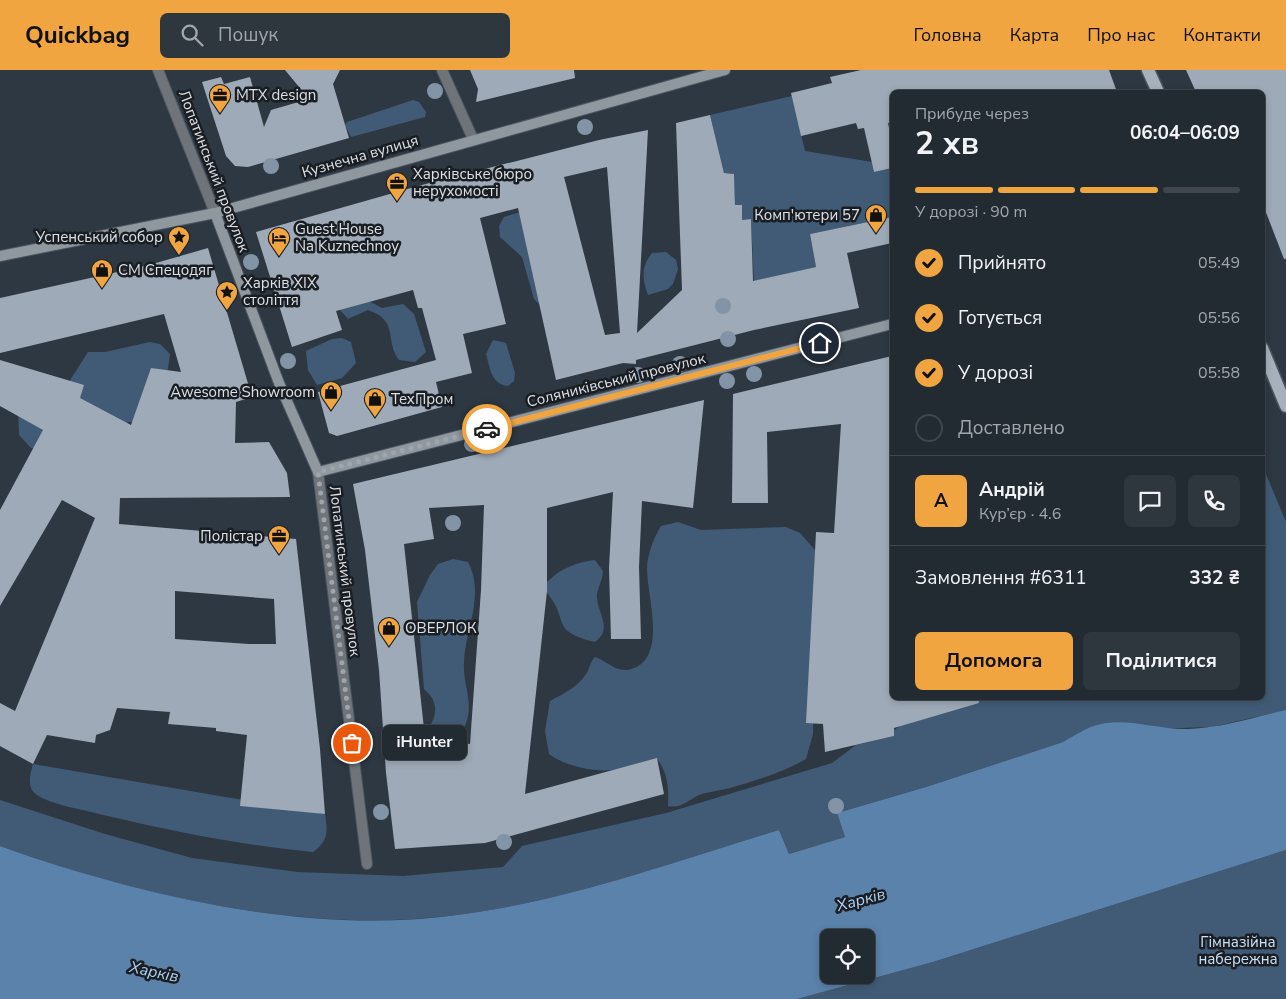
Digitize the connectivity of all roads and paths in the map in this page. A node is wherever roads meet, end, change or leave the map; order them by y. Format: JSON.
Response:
{"nodes":[{"id":1,"x":158,"y":70,"type":"edge"},
{"id":2,"x":442,"y":70,"type":"edge"},
{"id":3,"x":725,"y":70,"type":"edge"},
{"id":4,"x":1148,"y":70,"type":"edge"},
{"id":5,"x":1157,"y":90,"type":"edge"},
{"id":6,"x":473,"y":139,"type":"junction"},
{"id":7,"x":215,"y":213,"type":"junction"},
{"id":8,"x":2,"y":255,"type":"edge"},
{"id":9,"x":890,"y":325,"type":"edge"},
{"id":10,"x":1265,"y":355,"type":"edge"},
{"id":11,"x":1286,"y":406,"type":"edge"},
{"id":12,"x":318,"y":472,"type":"junction"},
{"id":13,"x":367,"y":864,"type":"dead end"}],
"edges":[{"from":1,"to":7,"type":"street","name":"Лопатинський провулок"},
{"from":2,"to":6,"type":"street"},
{"from":3,"to":6,"type":"street","name":"Кузнечна вулиця"},
{"from":4,"to":5,"type":"main road"},
{"from":6,"to":7,"type":"street","name":"Кузнечна вулиця"},
{"from":7,"to":8,"type":"street","name":"Кузнечна вулиця"},
{"from":7,"to":12,"type":"street","name":"Лопатинський провулок"},
{"from":9,"to":12,"type":"street","name":"Соляниківський провулок"},
{"from":10,"to":11,"type":"main road"},
{"from":12,"to":13,"type":"street","name":"Лопатинський провулок"}]}
